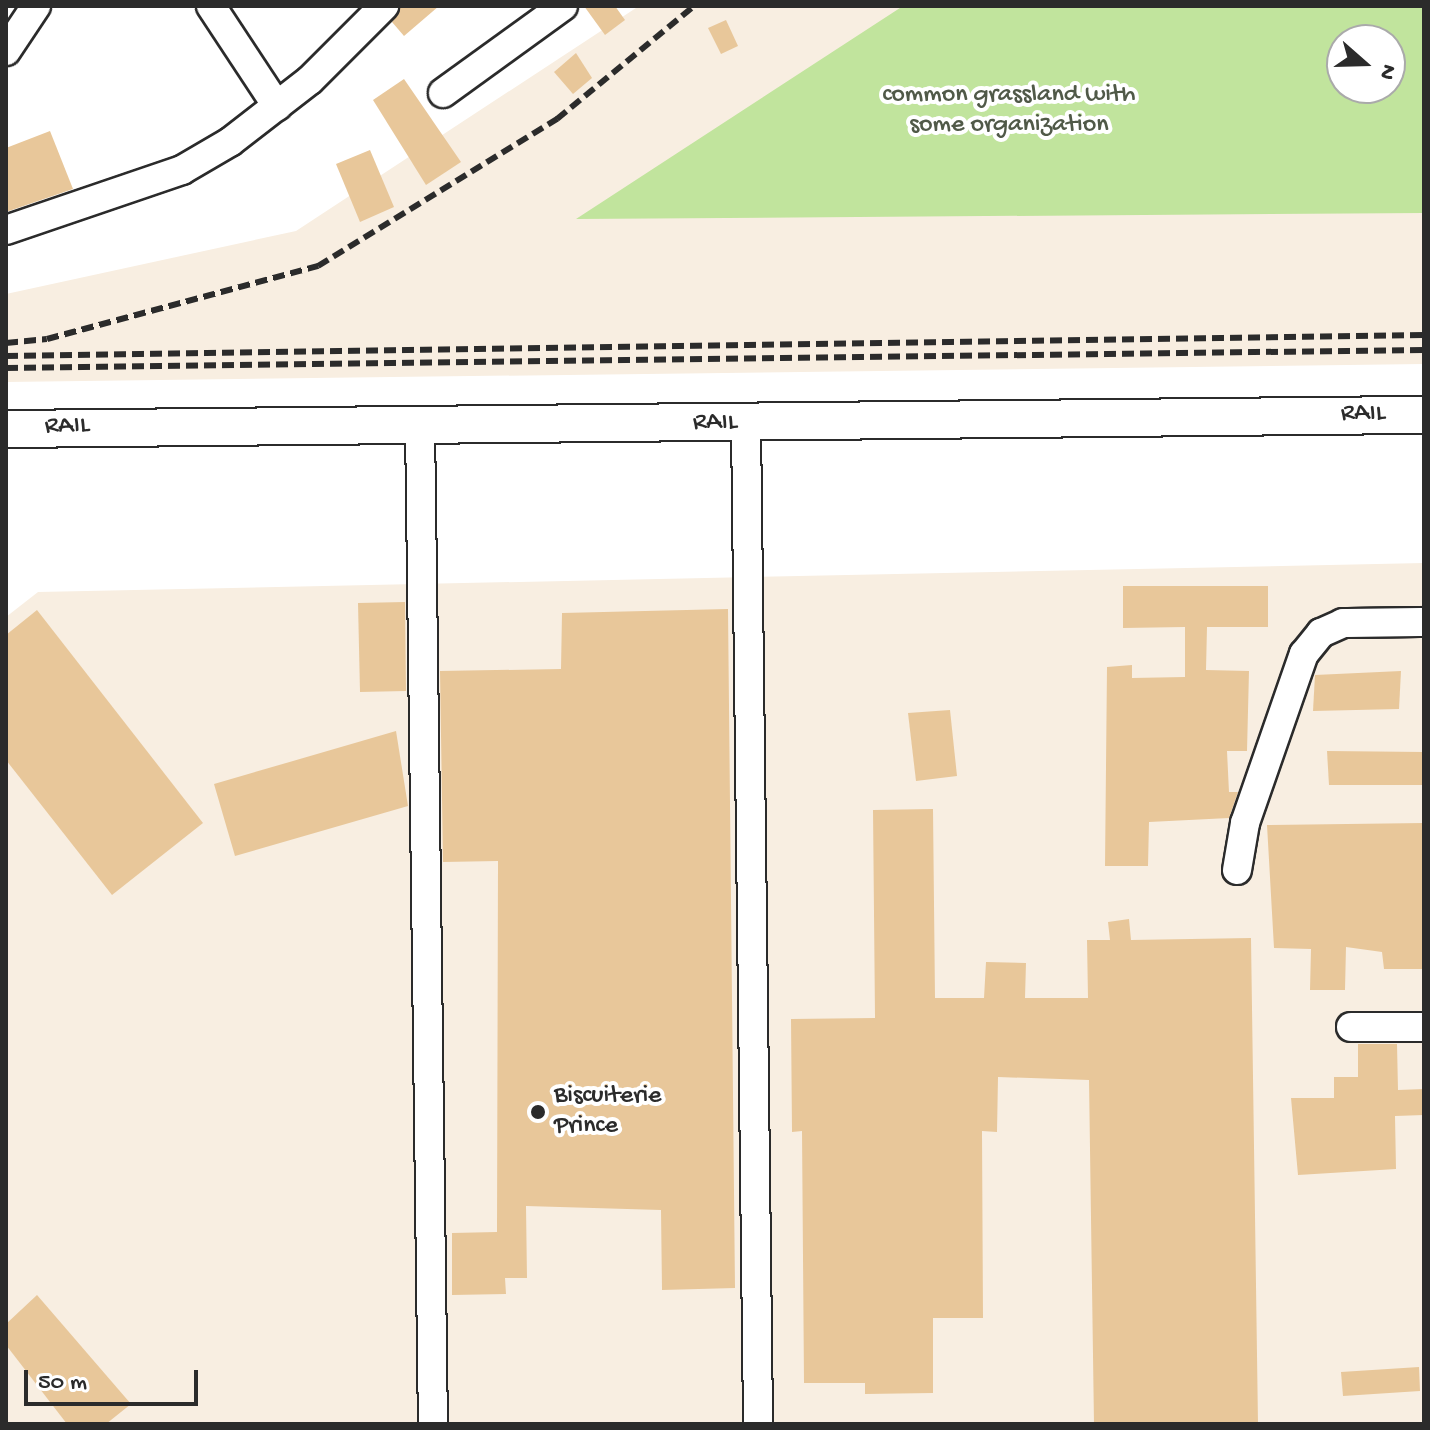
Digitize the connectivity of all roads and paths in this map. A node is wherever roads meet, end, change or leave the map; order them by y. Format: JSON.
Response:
{"nodes":[{"id":1,"x":36,"y":6,"type":"edge"},
{"id":2,"x":211,"y":6,"type":"edge"},
{"id":3,"x":384,"y":6,"type":"edge"},
{"id":4,"x":563,"y":6,"type":"edge"},
{"id":5,"x":6,"y":51,"type":"edge"},
{"id":6,"x":443,"y":93,"type":"dead end"},
{"id":7,"x":277,"y":106,"type":"junction"},
{"id":8,"x":6,"y":230,"type":"edge"},
{"id":9,"x":1424,"y":415,"type":"edge"},
{"id":10,"x":420,"y":423,"type":"junction"},
{"id":11,"x":746,"y":424,"type":"junction"},
{"id":12,"x":6,"y":429,"type":"edge"},
{"id":13,"x":1424,"y":622,"type":"edge"},
{"id":14,"x":1237,"y":870,"type":"dead end"},
{"id":15,"x":1351,"y":1027,"type":"dead end"},
{"id":16,"x":1424,"y":1027,"type":"edge"},
{"id":17,"x":433,"y":1424,"type":"edge"},
{"id":18,"x":758,"y":1424,"type":"edge"}],
"edges":[{"from":1,"to":5,"type":"street"},
{"from":2,"to":7,"type":"street"},
{"from":3,"to":7,"type":"street"},
{"from":4,"to":6,"type":"street"},
{"from":7,"to":8,"type":"street"},
{"from":9,"to":11,"type":"main road","name":"RAIL"},
{"from":10,"to":11,"type":"main road","name":"RAIL"},
{"from":10,"to":12,"type":"main road","name":"RAIL"},
{"from":10,"to":17,"type":"street"},
{"from":11,"to":18,"type":"street"},
{"from":13,"to":14,"type":"street"},
{"from":15,"to":16,"type":"street"}]}
